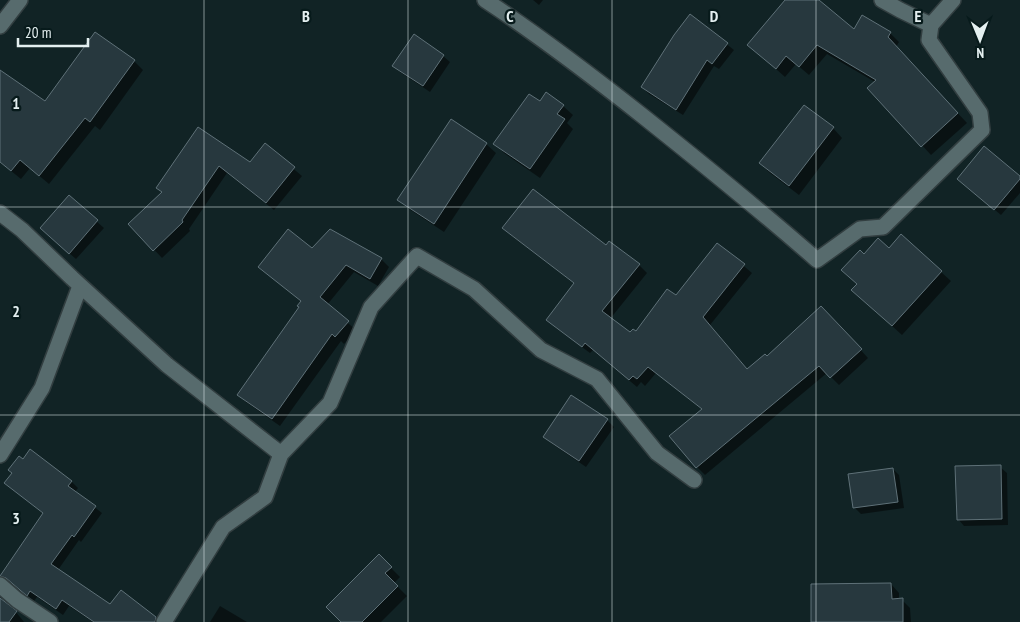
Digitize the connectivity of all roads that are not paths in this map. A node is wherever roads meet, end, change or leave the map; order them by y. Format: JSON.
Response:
{"nodes":[{"id":1,"x":20,"y":0,"type":"edge"},
{"id":2,"x":485,"y":0,"type":"edge"},
{"id":3,"x":882,"y":0,"type":"edge"},
{"id":4,"x":953,"y":0,"type":"edge"},
{"id":5,"x":931,"y":25,"type":"junction"},
{"id":6,"x":0,"y":26,"type":"edge"},
{"id":7,"x":0,"y":213,"type":"edge"},
{"id":8,"x":80,"y":286,"type":"junction"},
{"id":9,"x":281,"y":454,"type":"junction"},
{"id":10,"x":0,"y":456,"type":"edge"},
{"id":11,"x":694,"y":480,"type":"dead end"},
{"id":12,"x":0,"y":585,"type":"edge"},
{"id":13,"x":50,"y":622,"type":"edge"},
{"id":14,"x":164,"y":622,"type":"edge"}],
"edges":[{"from":1,"to":6,"type":"street"},
{"from":2,"to":5,"type":"street"},
{"from":3,"to":5,"type":"street"},
{"from":4,"to":5,"type":"street"},
{"from":7,"to":8,"type":"street"},
{"from":8,"to":9,"type":"street"},
{"from":8,"to":10,"type":"street"},
{"from":9,"to":11,"type":"street"},
{"from":9,"to":14,"type":"street"},
{"from":12,"to":13,"type":"street"}]}
